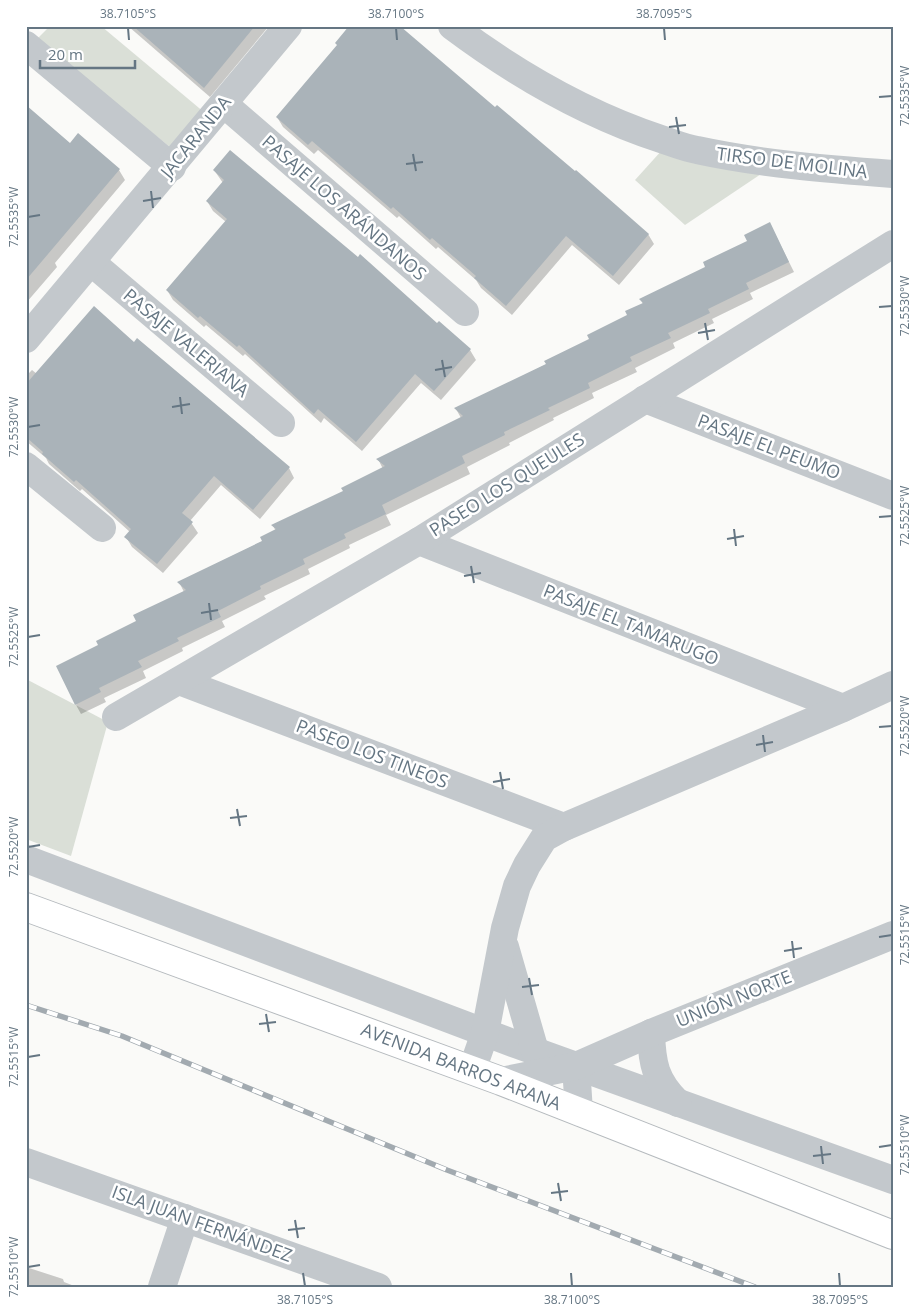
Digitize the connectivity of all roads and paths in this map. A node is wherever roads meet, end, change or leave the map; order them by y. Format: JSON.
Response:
{"nodes":[{"id":1,"x":288,"y":26,"type":"edge"},
{"id":2,"x":452,"y":26,"type":"edge"},
{"id":3,"x":26,"y":45,"type":"edge"},
{"id":4,"x":224,"y":104,"type":"junction"},
{"id":5,"x":172,"y":167,"type":"junction"},
{"id":6,"x":893,"y":174,"type":"edge"},
{"id":7,"x":893,"y":244,"type":"edge"},
{"id":8,"x":866,"y":260,"type":"junction"},
{"id":9,"x":90,"y":262,"type":"junction"},
{"id":10,"x":893,"y":270,"type":"edge"},
{"id":11,"x":465,"y":312,"type":"dead end"},
{"id":12,"x":26,"y":339,"type":"edge"},
{"id":13,"x":644,"y":399,"type":"junction"},
{"id":14,"x":281,"y":423,"type":"dead end"},
{"id":15,"x":26,"y":466,"type":"edge"},
{"id":16,"x":893,"y":496,"type":"edge"},
{"id":17,"x":102,"y":528,"type":"dead end"},
{"id":18,"x":418,"y":541,"type":"junction"},
{"id":19,"x":179,"y":681,"type":"junction"},
{"id":20,"x":893,"y":685,"type":"edge"},
{"id":21,"x":843,"y":708,"type":"junction"},
{"id":22,"x":116,"y":717,"type":"dead end"},
{"id":23,"x":564,"y":827,"type":"junction"},
{"id":24,"x":26,"y":859,"type":"edge"},
{"id":25,"x":26,"y":907,"type":"edge"},
{"id":26,"x":893,"y":934,"type":"edge"},
{"id":27,"x":503,"y":938,"type":"junction"},
{"id":28,"x":486,"y":1033,"type":"junction"},
{"id":29,"x":651,"y":1033,"type":"junction"},
{"id":30,"x":535,"y":1051,"type":"junction"},
{"id":31,"x":576,"y":1066,"type":"junction"},
{"id":32,"x":472,"y":1070,"type":"junction"},
{"id":33,"x":501,"y":1081,"type":"junction"},
{"id":34,"x":678,"y":1103,"type":"junction"},
{"id":35,"x":579,"y":1112,"type":"junction"},
{"id":36,"x":26,"y":1162,"type":"edge"},
{"id":37,"x":893,"y":1180,"type":"edge"},
{"id":38,"x":185,"y":1218,"type":"junction"},
{"id":39,"x":893,"y":1235,"type":"edge"},
{"id":40,"x":361,"y":1284,"type":"edge"},
{"id":41,"x":162,"y":1287,"type":"edge"}],
"edges":[{"from":1,"to":4,"type":"street","name":"JACARANDA"},
{"from":2,"to":6,"type":"street","name":"TIRSO DE MOLINA"},
{"from":3,"to":5,"type":"street"},
{"from":4,"to":5,"type":"street","name":"JACARANDA"},
{"from":4,"to":11,"type":"street","name":"PASAJE LOS ARÁNDANOS"},
{"from":5,"to":9,"type":"street","name":"JACARANDA"},
{"from":7,"to":8,"type":"street","name":"PASEO LOS QUEULES"},
{"from":8,"to":10,"type":"street"},
{"from":8,"to":13,"type":"street","name":"PASEO LOS QUEULES"},
{"from":9,"to":12,"type":"street","name":"JACARANDA"},
{"from":9,"to":14,"type":"street","name":"PASAJE VALERIANA"},
{"from":13,"to":16,"type":"street","name":"PASAJE EL PEUMO"},
{"from":13,"to":18,"type":"street","name":"PASEO LOS QUEULES"},
{"from":15,"to":17,"type":"street"},
{"from":18,"to":19,"type":"street","name":"PASEO LOS QUEULES"},
{"from":18,"to":21,"type":"street","name":"PASAJE EL TAMARUGO"},
{"from":19,"to":22,"type":"street","name":"PASEO LOS QUEULES"},
{"from":19,"to":23,"type":"street","name":"PASEO LOS TINEOS"},
{"from":20,"to":21,"type":"street"},
{"from":21,"to":23,"type":"street"},
{"from":23,"to":27,"type":"street"},
{"from":24,"to":28,"type":"street"},
{"from":25,"to":32,"type":"main road","name":"AVENIDA BARROS ARANA"},
{"from":26,"to":29,"type":"street","name":"UNIÓN NORTE"},
{"from":27,"to":28,"type":"street"},
{"from":27,"to":30,"type":"street"},
{"from":28,"to":30,"type":"street"},
{"from":28,"to":32,"type":"street"},
{"from":29,"to":31,"type":"street","name":"UNIÓN NORTE"},
{"from":29,"to":34,"type":"street"},
{"from":30,"to":31,"type":"street"},
{"from":31,"to":33,"type":"street","name":"UNIÓN NORTE"},
{"from":31,"to":34,"type":"street"},
{"from":31,"to":35,"type":"street"},
{"from":32,"to":33,"type":"main road","name":"AVENIDA BARROS ARANA"},
{"from":33,"to":35,"type":"main road","name":"AVENIDA BARROS ARANA"},
{"from":34,"to":37,"type":"street"},
{"from":35,"to":39,"type":"main road","name":"AVENIDA BARROS ARANA"},
{"from":36,"to":38,"type":"street","name":"ISLA JUAN FERNÁNDEZ"},
{"from":38,"to":40,"type":"street","name":"ISLA JUAN FERNÁNDEZ"},
{"from":38,"to":41,"type":"street"}]}
